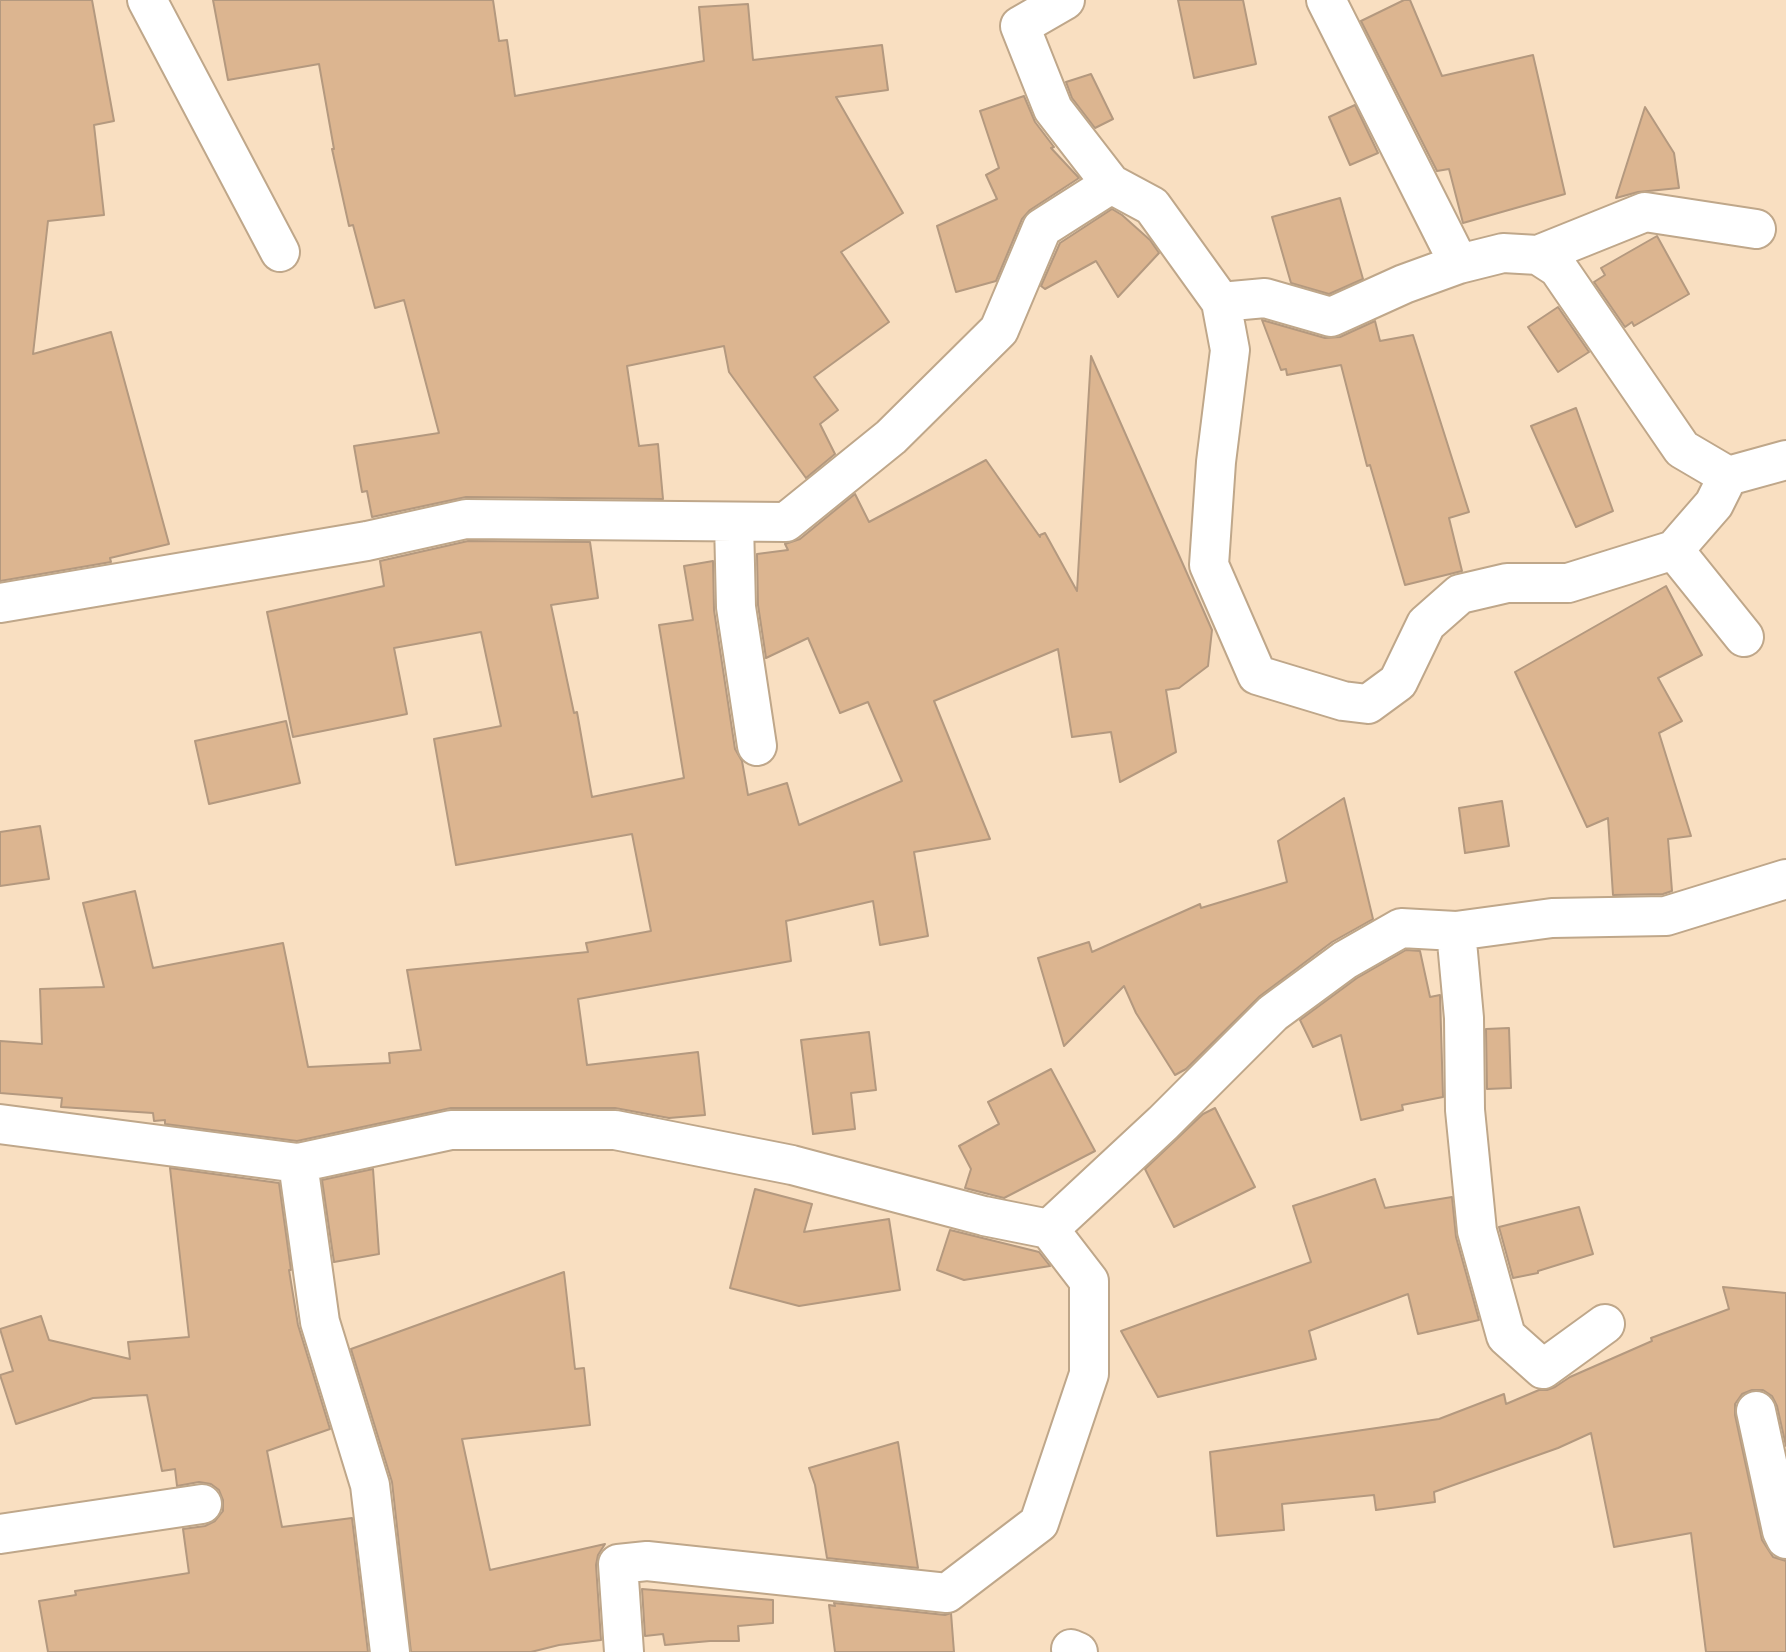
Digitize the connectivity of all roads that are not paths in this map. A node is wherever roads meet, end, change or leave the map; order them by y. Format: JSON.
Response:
{"nodes":[{"id":1,"x":147,"y":0,"type":"edge"},
{"id":2,"x":1065,"y":0,"type":"edge"},
{"id":3,"x":1326,"y":0,"type":"edge"},
{"id":4,"x":1111,"y":184,"type":"junction"},
{"id":5,"x":1756,"y":229,"type":"dead end"},
{"id":6,"x":280,"y":252,"type":"dead end"},
{"id":7,"x":1538,"y":255,"type":"junction"},
{"id":8,"x":1458,"y":264,"type":"junction"},
{"id":9,"x":1221,"y":302,"type":"junction"},
{"id":10,"x":1786,"y":460,"type":"edge"},
{"id":11,"x":1728,"y":476,"type":"junction"},
{"id":12,"x":734,"y":522,"type":"junction"},
{"id":13,"x":1674,"y":550,"type":"junction"},
{"id":14,"x":0,"y":603,"type":"edge"},
{"id":15,"x":1744,"y":637,"type":"dead end"},
{"id":16,"x":757,"y":746,"type":"dead end"},
{"id":17,"x":1786,"y":879,"type":"edge"},
{"id":18,"x":1456,"y":931,"type":"junction"},
{"id":19,"x":0,"y":1124,"type":"edge"},
{"id":20,"x":298,"y":1163,"type":"junction"},
{"id":21,"x":1049,"y":1228,"type":"junction"},
{"id":22,"x":1605,"y":1324,"type":"dead end"},
{"id":23,"x":1756,"y":1411,"type":"dead end"},
{"id":24,"x":202,"y":1504,"type":"dead end"},
{"id":25,"x":0,"y":1534,"type":"edge"},
{"id":26,"x":1786,"y":1539,"type":"edge"},
{"id":27,"x":390,"y":1652,"type":"edge"},
{"id":28,"x":624,"y":1652,"type":"edge"}],
"edges":[{"from":1,"to":6,"type":"street"},
{"from":2,"to":4,"type":"street"},
{"from":3,"to":8,"type":"street"},
{"from":4,"to":9,"type":"street"},
{"from":4,"to":12,"type":"street"},
{"from":5,"to":7,"type":"street"},
{"from":7,"to":8,"type":"street"},
{"from":7,"to":11,"type":"street"},
{"from":8,"to":9,"type":"street"},
{"from":9,"to":13,"type":"street"},
{"from":10,"to":11,"type":"street"},
{"from":11,"to":13,"type":"street"},
{"from":12,"to":14,"type":"street"},
{"from":12,"to":16,"type":"street"},
{"from":13,"to":15,"type":"street"},
{"from":17,"to":18,"type":"street"},
{"from":18,"to":21,"type":"street"},
{"from":18,"to":22,"type":"street"},
{"from":19,"to":20,"type":"street"},
{"from":20,"to":21,"type":"street"},
{"from":20,"to":27,"type":"street"},
{"from":21,"to":28,"type":"street"},
{"from":23,"to":26,"type":"street"},
{"from":24,"to":25,"type":"street"}]}
